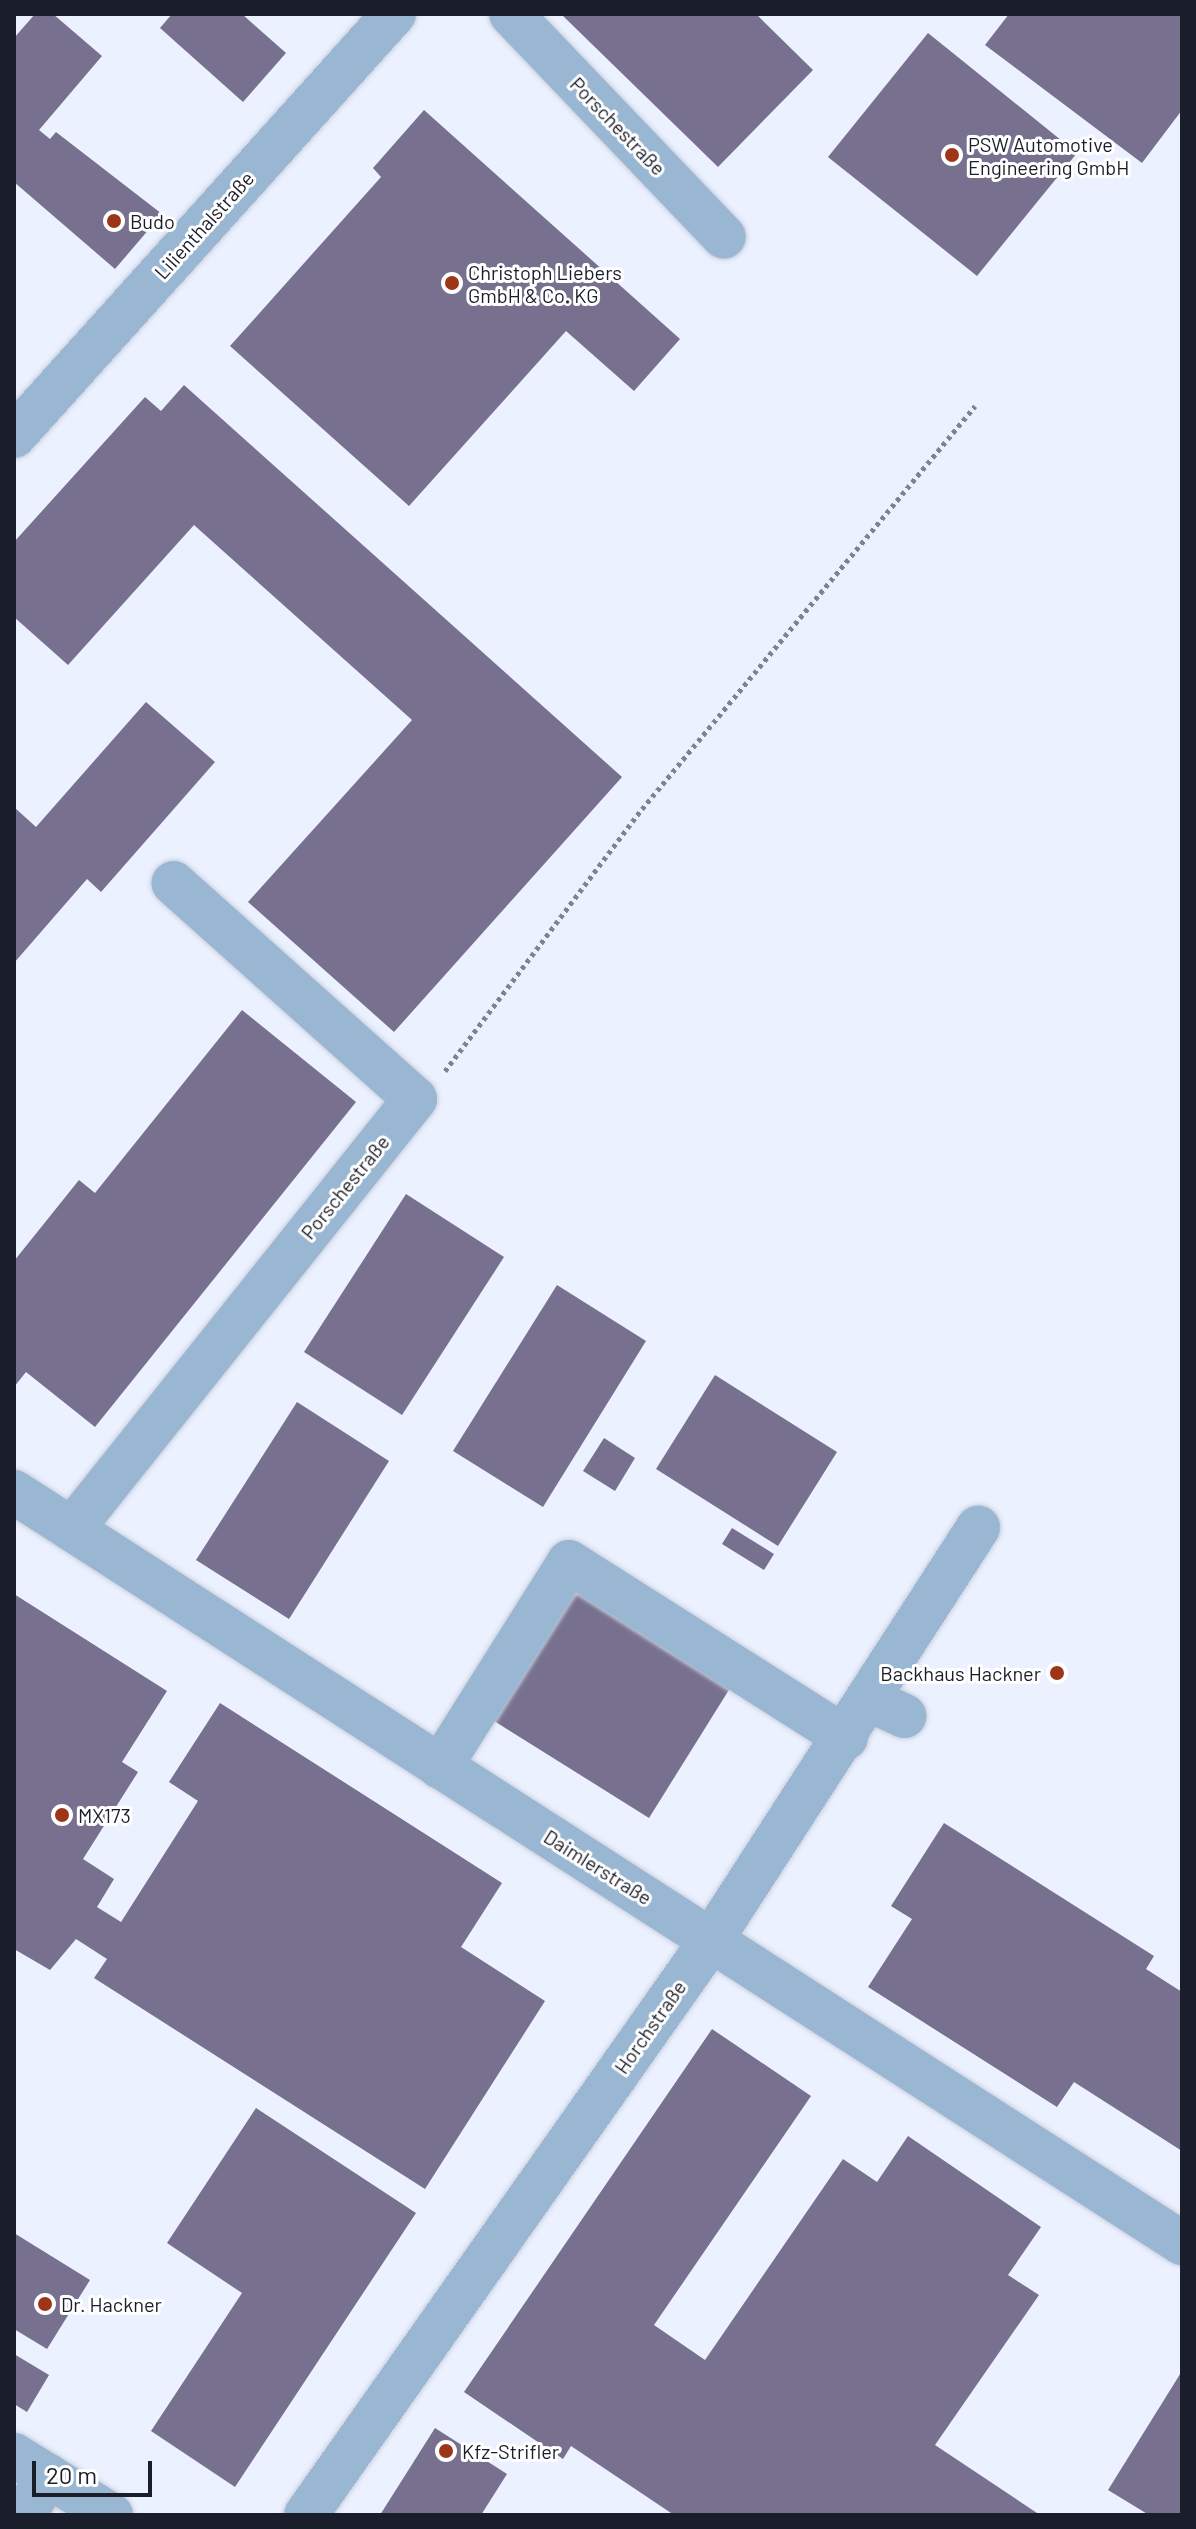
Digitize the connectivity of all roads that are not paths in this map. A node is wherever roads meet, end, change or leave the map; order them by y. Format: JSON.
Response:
{"nodes":[{"id":1,"x":394,"y":14,"type":"edge"},
{"id":2,"x":511,"y":14,"type":"edge"},
{"id":3,"x":724,"y":237,"type":"dead end"},
{"id":4,"x":14,"y":436,"type":"edge"},
{"id":5,"x":173,"y":883,"type":"dead end"},
{"id":6,"x":14,"y":1492,"type":"edge"},
{"id":7,"x":978,"y":1528,"type":"dead end"},
{"id":8,"x":72,"y":1529,"type":"junction"},
{"id":9,"x":846,"y":1738,"type":"junction"},
{"id":10,"x":440,"y":1767,"type":"junction"},
{"id":11,"x":712,"y":1939,"type":"junction"},
{"id":12,"x":1182,"y":2243,"type":"edge"},
{"id":13,"x":31,"y":2466,"type":"edge"},
{"id":14,"x":24,"y":2515,"type":"edge"},
{"id":15,"x":111,"y":2515,"type":"edge"},
{"id":16,"x":306,"y":2515,"type":"edge"}],
"edges":[{"from":1,"to":4,"type":"street","name":"Lilienthalstraße"},
{"from":2,"to":3,"type":"street","name":"Porschestraße"},
{"from":5,"to":8,"type":"street","name":"Porschestraße"},
{"from":6,"to":8,"type":"street","name":"Daimlerstraße"},
{"from":7,"to":9,"type":"street","name":"Horchstraße"},
{"from":8,"to":10,"type":"street","name":"Daimlerstraße"},
{"from":9,"to":10,"type":"street"},
{"from":9,"to":11,"type":"street","name":"Horchstraße"},
{"from":10,"to":11,"type":"street","name":"Daimlerstraße"},
{"from":11,"to":12,"type":"street","name":"Daimlerstraße"},
{"from":11,"to":16,"type":"street","name":"Horchstraße"},
{"from":13,"to":14,"type":"street"},
{"from":13,"to":15,"type":"street"}]}
